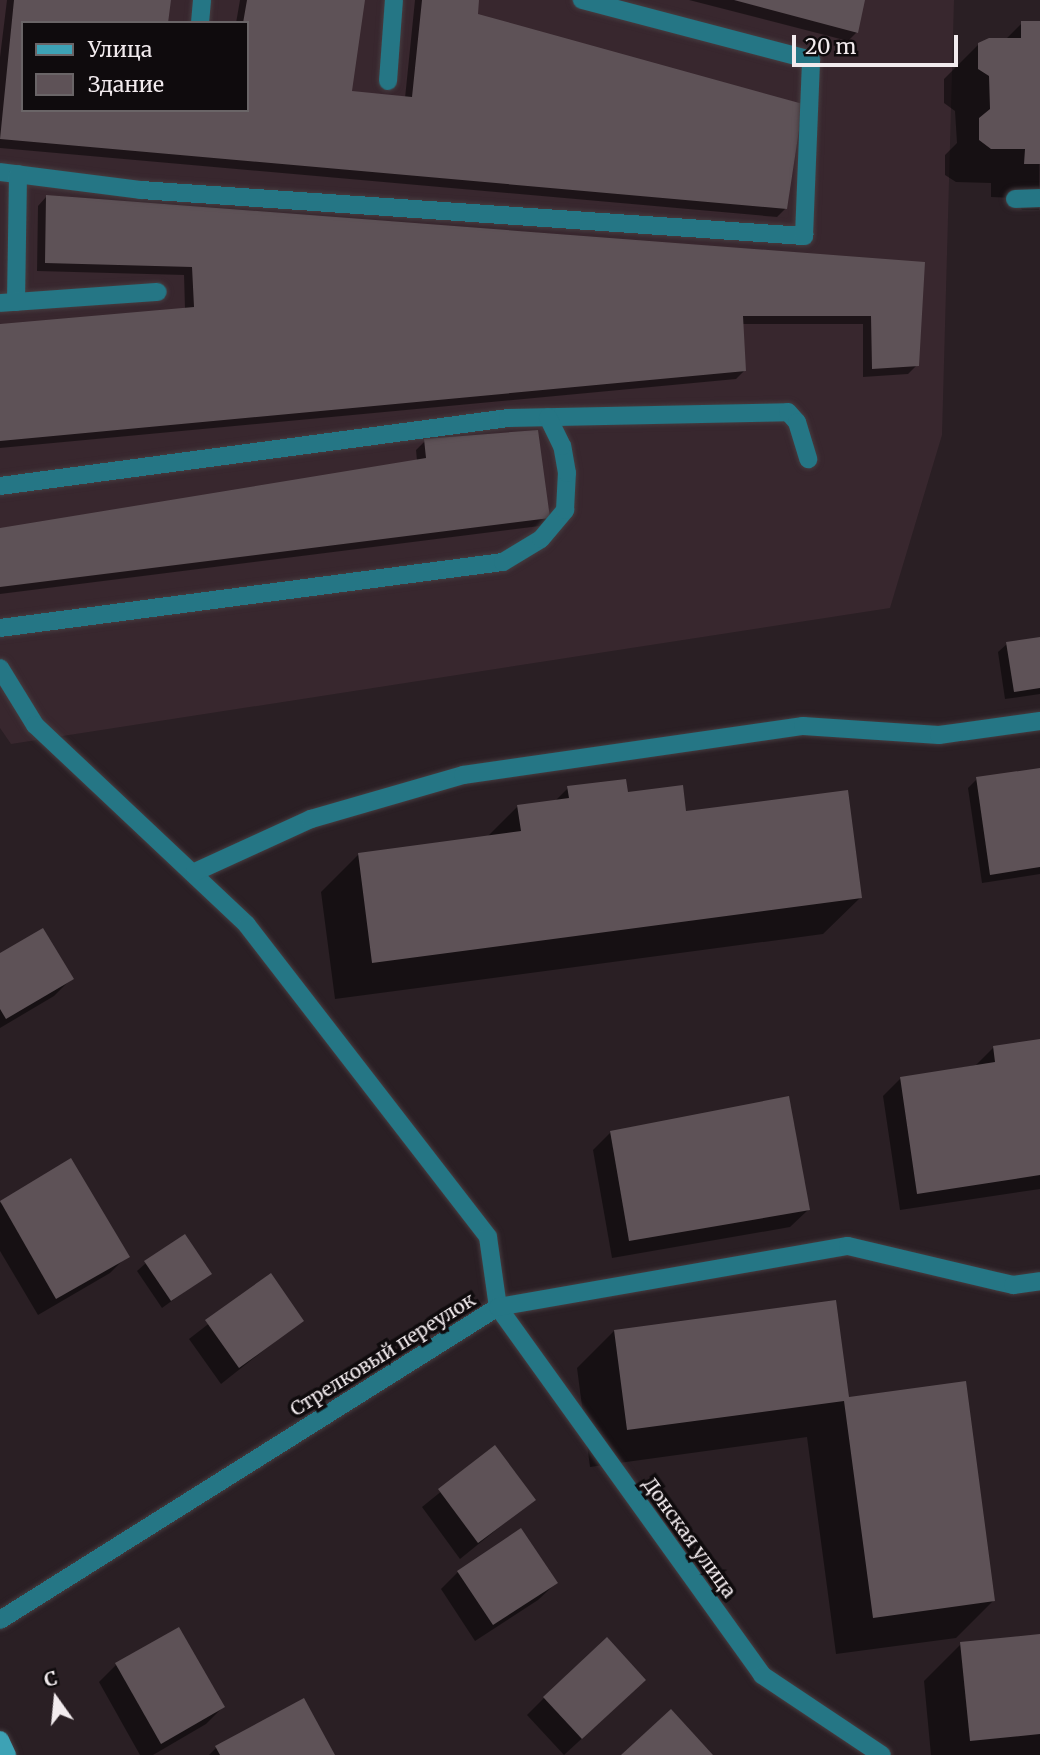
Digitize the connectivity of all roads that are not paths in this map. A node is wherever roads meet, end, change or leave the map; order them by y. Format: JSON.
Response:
{"nodes":[{"id":1,"x":202,"y":0,"type":"edge"},
{"id":2,"x":394,"y":0,"type":"edge"},
{"id":3,"x":582,"y":0,"type":"edge"},
{"id":4,"x":200,"y":21,"type":"edge"},
{"id":5,"x":388,"y":80,"type":"dead end"},
{"id":6,"x":9,"y":173,"type":"edge"},
{"id":7,"x":1015,"y":198,"type":"dead end"},
{"id":8,"x":1040,"y":198,"type":"edge"},
{"id":9,"x":158,"y":292,"type":"dead end"},
{"id":10,"x":8,"y":302,"type":"edge"},
{"id":11,"x":548,"y":417,"type":"junction"},
{"id":12,"x":808,"y":459,"type":"dead end"},
{"id":13,"x":0,"y":486,"type":"edge"},
{"id":14,"x":0,"y":628,"type":"edge"},
{"id":15,"x":0,"y":668,"type":"edge"},
{"id":16,"x":1040,"y":721,"type":"edge"},
{"id":17,"x":195,"y":872,"type":"junction"},
{"id":18,"x":1040,"y":1281,"type":"edge"},
{"id":19,"x":498,"y":1307,"type":"junction"},
{"id":20,"x":0,"y":1620,"type":"edge"},
{"id":21,"x":0,"y":1740,"type":"edge"},
{"id":22,"x":7,"y":1755,"type":"edge"},
{"id":23,"x":882,"y":1755,"type":"edge"}],
"edges":[{"from":1,"to":4,"type":"street"},
{"from":2,"to":5,"type":"street"},
{"from":3,"to":6,"type":"street"},
{"from":6,"to":10,"type":"street"},
{"from":7,"to":8,"type":"street"},
{"from":9,"to":10,"type":"street"},
{"from":11,"to":12,"type":"street"},
{"from":11,"to":13,"type":"street"},
{"from":11,"to":14,"type":"street"},
{"from":15,"to":17,"type":"street"},
{"from":16,"to":17,"type":"street"},
{"from":17,"to":19,"type":"street"},
{"from":18,"to":19,"type":"street","name":"Стрелковый переулок"},
{"from":19,"to":20,"type":"street","name":"Стрелковый переулок"},
{"from":19,"to":23,"type":"street","name":"Донская улица"},
{"from":21,"to":22,"type":"main road"}]}
